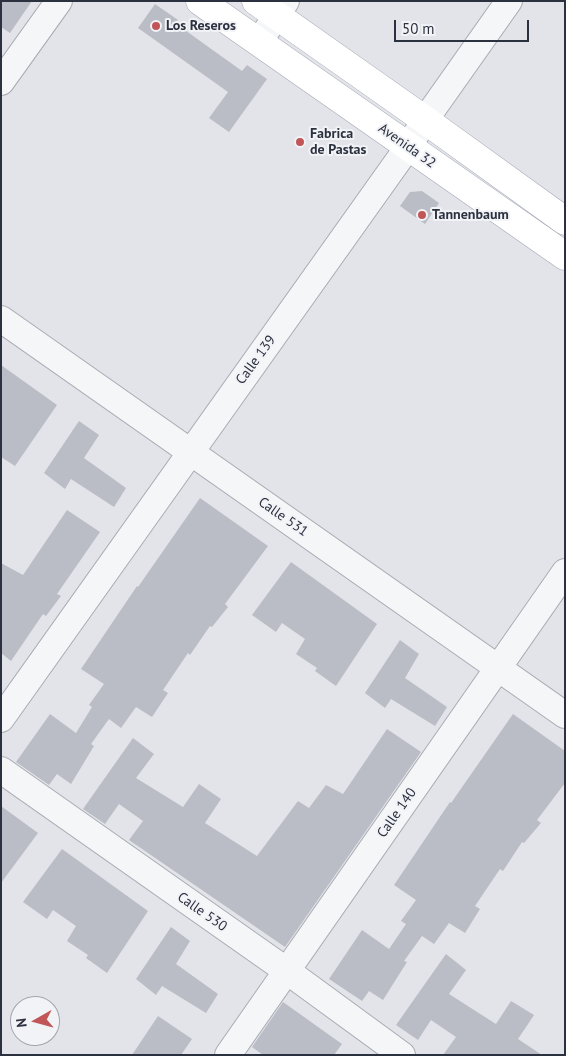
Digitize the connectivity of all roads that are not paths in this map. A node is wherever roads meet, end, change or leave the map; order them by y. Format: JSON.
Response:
{"nodes":[{"id":1,"x":59,"y":1,"type":"edge"},
{"id":2,"x":200,"y":1,"type":"edge"},
{"id":3,"x":509,"y":1,"type":"edge"},
{"id":4,"x":273,"y":6,"type":"edge"},
{"id":5,"x":258,"y":42,"type":"junction"},
{"id":6,"x":1,"y":82,"type":"edge"},
{"id":7,"x":425,"y":120,"type":"junction"},
{"id":8,"x":408,"y":147,"type":"junction"},
{"id":9,"x":565,"y":220,"type":"edge"},
{"id":10,"x":565,"y":256,"type":"edge"},
{"id":11,"x":1,"y":320,"type":"edge"},
{"id":12,"x":190,"y":452,"type":"junction"},
{"id":13,"x":565,"y":572,"type":"edge"},
{"id":14,"x":498,"y":668,"type":"junction"},
{"id":15,"x":565,"y":715,"type":"edge"},
{"id":16,"x":1,"y":719,"type":"edge"},
{"id":17,"x":1,"y":770,"type":"edge"},
{"id":18,"x":286,"y":971,"type":"junction"},
{"id":19,"x":228,"y":1055,"type":"edge"},
{"id":20,"x":402,"y":1055,"type":"edge"}],
"edges":[{"from":1,"to":6,"type":"street"},
{"from":2,"to":5,"type":"main road","name":"Avenida 32"},
{"from":3,"to":7,"type":"street","name":"Calle 139"},
{"from":4,"to":5,"type":"street"},
{"from":4,"to":7,"type":"main road"},
{"from":5,"to":8,"type":"main road","name":"Avenida 32"},
{"from":7,"to":8,"type":"street","name":"Calle 139"},
{"from":7,"to":9,"type":"main road"},
{"from":8,"to":10,"type":"main road","name":"Avenida 32"},
{"from":8,"to":12,"type":"street","name":"Calle 139"},
{"from":11,"to":12,"type":"street","name":"Calle 531"},
{"from":12,"to":14,"type":"street","name":"Calle 531"},
{"from":12,"to":16,"type":"street","name":"Calle 139"},
{"from":13,"to":14,"type":"street","name":"Calle 140"},
{"from":14,"to":15,"type":"street","name":"Calle 531"},
{"from":14,"to":18,"type":"street","name":"Calle 140"},
{"from":17,"to":18,"type":"street","name":"Calle 530"},
{"from":18,"to":19,"type":"street","name":"Calle 140"},
{"from":18,"to":20,"type":"street","name":"Calle 530"}]}
